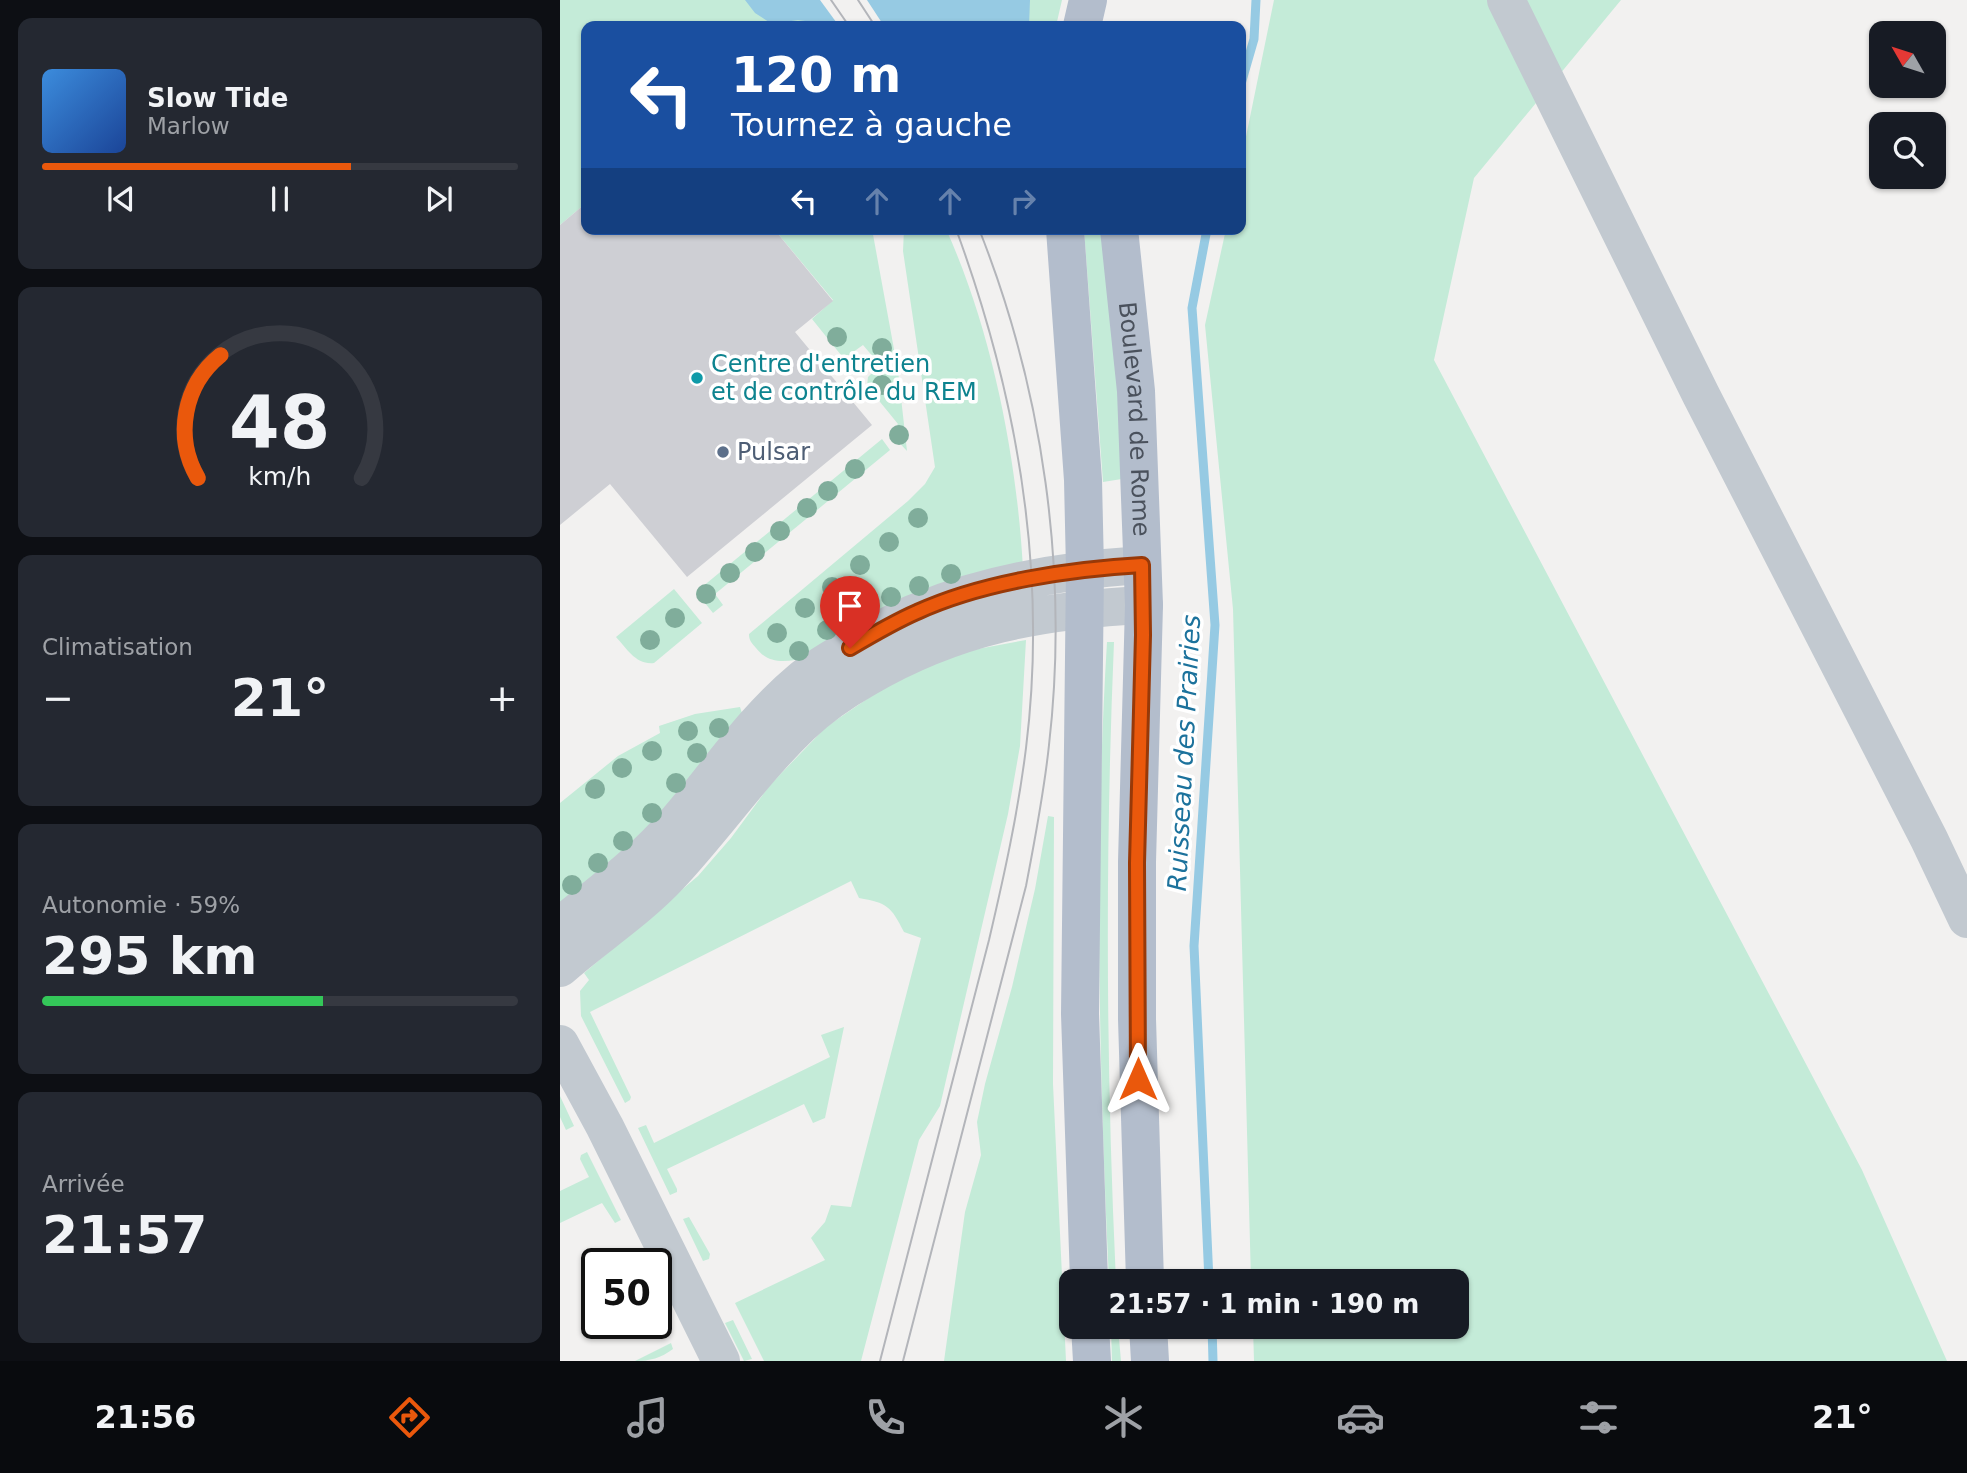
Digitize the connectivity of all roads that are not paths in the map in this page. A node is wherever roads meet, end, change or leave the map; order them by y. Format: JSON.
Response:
{"nodes":[{"id":1,"x":1088,"y":0,"type":"edge"},
{"id":2,"x":1108,"y":0,"type":"edge"},
{"id":3,"x":1506,"y":0,"type":"edge"},
{"id":4,"x":1083,"y":21,"type":"edge"},
{"id":5,"x":1105,"y":21,"type":"edge"},
{"id":6,"x":1065,"y":235,"type":"edge"},
{"id":7,"x":1120,"y":235,"type":"edge"},
{"id":8,"x":1142,"y":565,"type":"junction"},
{"id":9,"x":1086,"y":569,"type":"junction"},
{"id":10,"x":1144,"y":605,"type":"junction"},
{"id":11,"x":1086,"y":608,"type":"junction"},
{"id":12,"x":1967,"y":919,"type":"edge"},
{"id":13,"x":560,"y":926,"type":"edge"},
{"id":14,"x":560,"y":968,"type":"edge"},
{"id":15,"x":560,"y":1044,"type":"edge"},
{"id":16,"x":1089,"y":1269,"type":"edge"},
{"id":17,"x":1145,"y":1269,"type":"edge"},
{"id":18,"x":1091,"y":1339,"type":"edge"},
{"id":19,"x":1149,"y":1339,"type":"edge"},
{"id":20,"x":710,"y":1357,"type":"edge"},
{"id":21,"x":1092,"y":1361,"type":"edge"},
{"id":22,"x":1150,"y":1361,"type":"edge"}],
"edges":[{"from":1,"to":4,"type":"main road"},
{"from":2,"to":5,"type":"main road"},
{"from":3,"to":12,"type":"lane"},
{"from":6,"to":9,"type":"main road"},
{"from":7,"to":8,"type":"main road","name":"Boulevard de Rome"},
{"from":8,"to":9,"type":"lane"},
{"from":8,"to":10,"type":"main road","name":"Boulevard de Rome"},
{"from":9,"to":11,"type":"main road"},
{"from":9,"to":13,"type":"lane"},
{"from":10,"to":11,"type":"lane"},
{"from":10,"to":17,"type":"main road","name":"Boulevard de Rome"},
{"from":11,"to":14,"type":"lane"},
{"from":11,"to":16,"type":"main road"},
{"from":15,"to":20,"type":"lane"},
{"from":18,"to":21,"type":"main road"},
{"from":19,"to":22,"type":"main road"}]}
